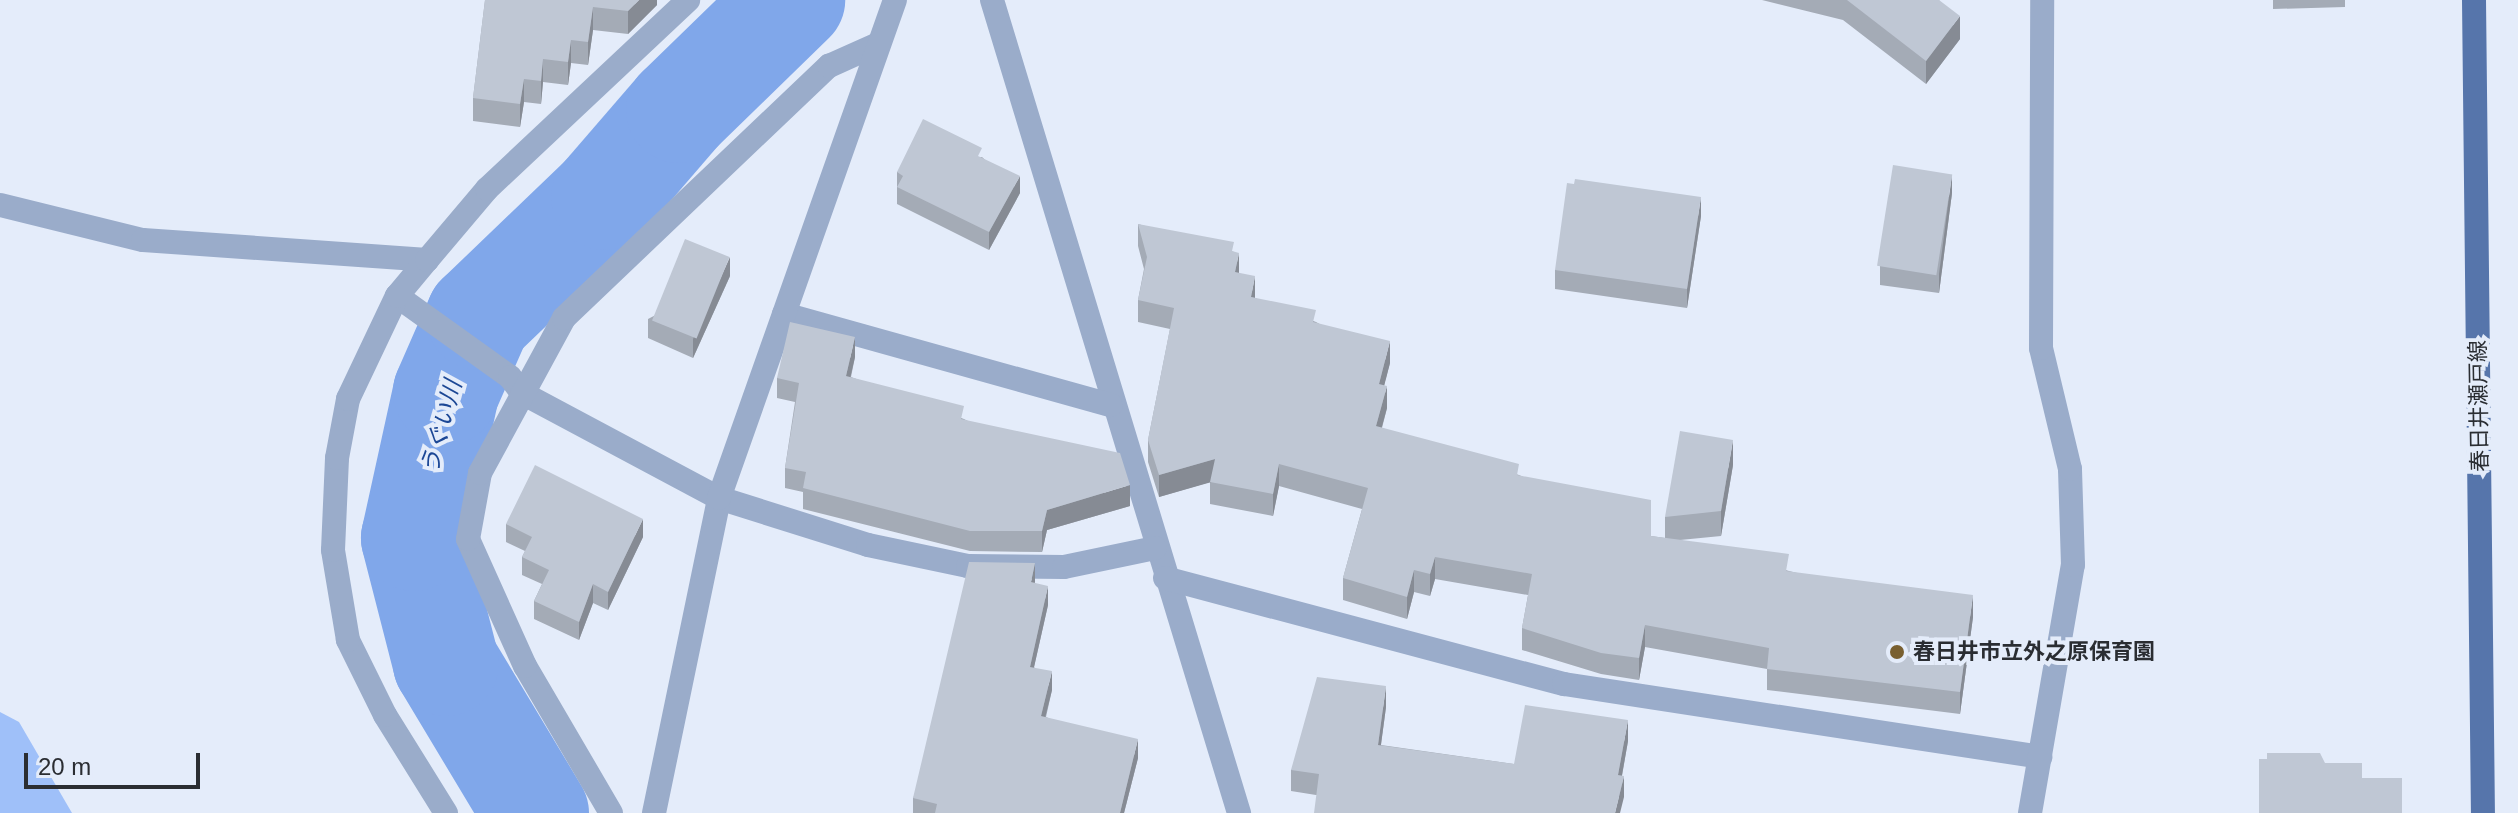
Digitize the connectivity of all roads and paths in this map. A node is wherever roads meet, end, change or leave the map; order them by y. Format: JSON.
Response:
{"nodes":[{"id":1,"x":688,"y":0,"type":"edge"},
{"id":2,"x":895,"y":0,"type":"edge"},
{"id":3,"x":992,"y":0,"type":"edge"},
{"id":4,"x":2042,"y":0,"type":"edge"},
{"id":5,"x":2474,"y":0,"type":"edge"},
{"id":6,"x":878,"y":44,"type":"junction"},
{"id":7,"x":0,"y":205,"type":"edge"},
{"id":8,"x":427,"y":260,"type":"junction"},
{"id":9,"x":397,"y":296,"type":"junction"},
{"id":10,"x":784,"y":314,"type":"junction"},
{"id":11,"x":522,"y":393,"type":"junction"},
{"id":12,"x":1111,"y":405,"type":"junction"},
{"id":13,"x":719,"y":498,"type":"junction"},
{"id":14,"x":1155,"y":548,"type":"junction"},
{"id":15,"x":1165,"y":578,"type":"junction"},
{"id":16,"x":2040,"y":757,"type":"junction"},
{"id":17,"x":446,"y":813,"type":"edge"},
{"id":18,"x":611,"y":813,"type":"edge"},
{"id":19,"x":654,"y":813,"type":"edge"},
{"id":20,"x":1239,"y":813,"type":"edge"},
{"id":21,"x":2030,"y":813,"type":"edge"},
{"id":22,"x":2483,"y":813,"type":"edge"}],
"edges":[{"from":1,"to":8,"type":"street"},
{"from":2,"to":6,"type":"street"},
{"from":3,"to":12,"type":"street"},
{"from":4,"to":16,"type":"street"},
{"from":5,"to":22,"type":"main road","name":"春日井瀬戸線"},
{"from":6,"to":10,"type":"street"},
{"from":6,"to":11,"type":"street"},
{"from":7,"to":8,"type":"street"},
{"from":8,"to":9,"type":"street"},
{"from":9,"to":11,"type":"street"},
{"from":9,"to":17,"type":"street"},
{"from":10,"to":12,"type":"street"},
{"from":10,"to":13,"type":"street"},
{"from":11,"to":13,"type":"street"},
{"from":11,"to":18,"type":"street"},
{"from":12,"to":14,"type":"street"},
{"from":13,"to":14,"type":"street"},
{"from":13,"to":19,"type":"street"},
{"from":14,"to":15,"type":"street"},
{"from":15,"to":16,"type":"street"},
{"from":15,"to":20,"type":"street"},
{"from":16,"to":21,"type":"street"}]}
